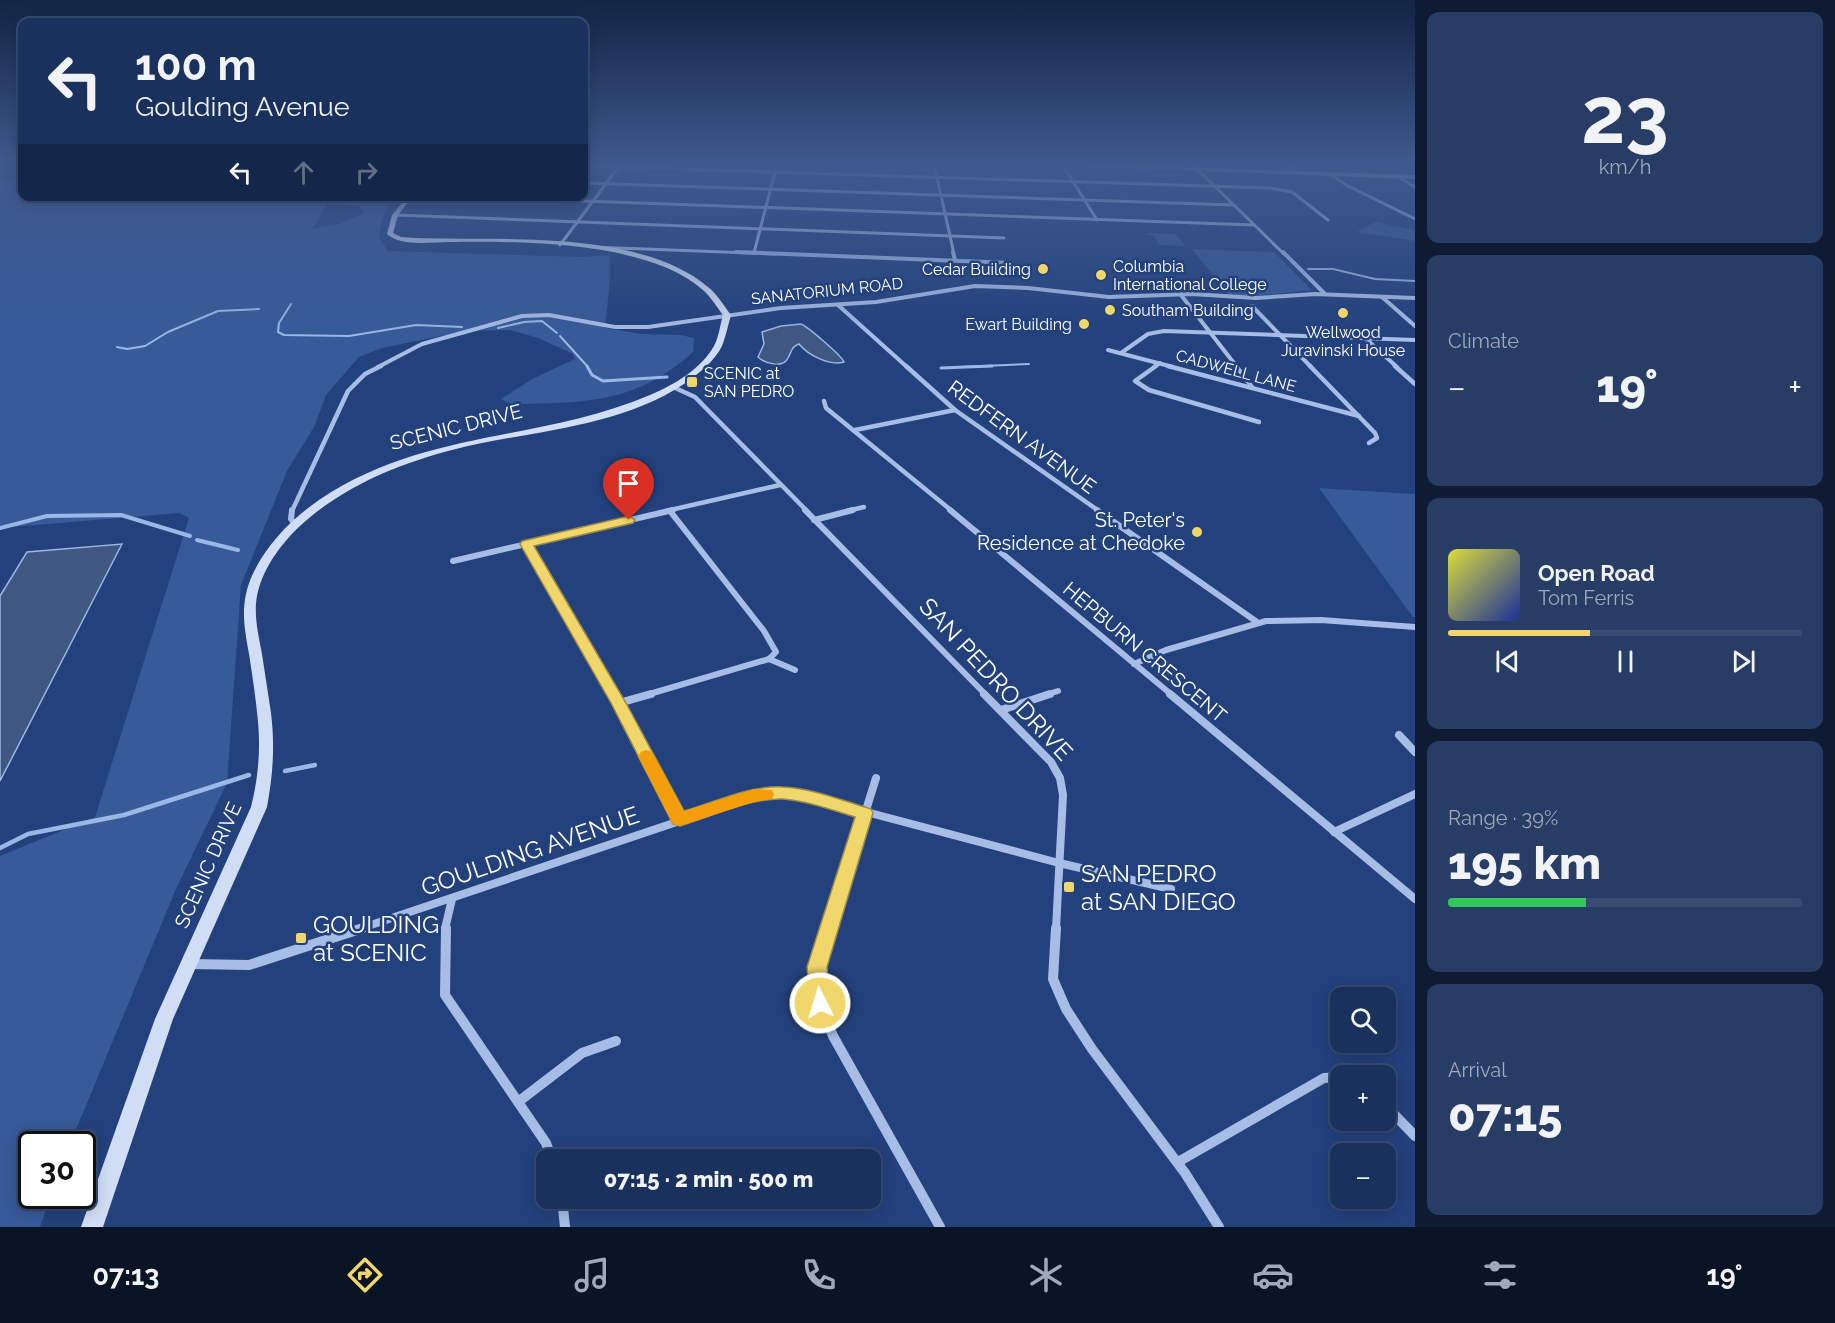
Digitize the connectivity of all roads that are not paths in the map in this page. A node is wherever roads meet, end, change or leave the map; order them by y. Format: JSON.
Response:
{"nodes":[{"id":1,"x":393,"y":221,"type":"edge"},
{"id":2,"x":558,"y":221,"type":"edge"},
{"id":3,"x":762,"y":221,"type":"edge"},
{"id":4,"x":947,"y":221,"type":"edge"},
{"id":5,"x":1137,"y":221,"type":"edge"},
{"id":6,"x":1250,"y":221,"type":"edge"},
{"id":7,"x":577,"y":222,"type":"junction"},
{"id":8,"x":1254,"y":225,"type":"junction"},
{"id":9,"x":760,"y":229,"type":"junction"},
{"id":10,"x":950,"y":236,"type":"junction"},
{"id":11,"x":1004,"y":238,"type":"dead end"},
{"id":12,"x":560,"y":245,"type":"junction"},
{"id":13,"x":588,"y":247,"type":"junction"},
{"id":14,"x":635,"y":247,"type":"junction"},
{"id":15,"x":617,"y":252,"type":"junction"},
{"id":16,"x":754,"y":253,"type":"junction"},
{"id":17,"x":955,"y":260,"type":"junction"},
{"id":18,"x":1011,"y":263,"type":"dead end"},
{"id":19,"x":1325,"y":294,"type":"junction"},
{"id":20,"x":1181,"y":295,"type":"junction"},
{"id":21,"x":1381,"y":297,"type":"junction"},
{"id":22,"x":1415,"y":298,"type":"edge"},
{"id":23,"x":838,"y":305,"type":"junction"},
{"id":24,"x":1252,"y":306,"type":"dead end"},
{"id":25,"x":727,"y":315,"type":"junction"},
{"id":26,"x":1415,"y":326,"type":"edge"},
{"id":27,"x":1210,"y":333,"type":"junction"},
{"id":28,"x":1280,"y":335,"type":"junction"},
{"id":29,"x":1365,"y":338,"type":"junction"},
{"id":30,"x":1415,"y":340,"type":"edge"},
{"id":31,"x":1108,"y":350,"type":"dead end"},
{"id":32,"x":1122,"y":353,"type":"junction"},
{"id":33,"x":1160,"y":363,"type":"junction"},
{"id":34,"x":1415,"y":384,"type":"edge"},
{"id":35,"x":673,"y":387,"type":"junction"},
{"id":36,"x":1252,"y":388,"type":"junction"},
{"id":37,"x":824,"y":401,"type":"dead end"},
{"id":38,"x":955,"y":410,"type":"junction"},
{"id":39,"x":1359,"y":416,"type":"junction"},
{"id":40,"x":1259,"y":422,"type":"dead end"},
{"id":41,"x":855,"y":430,"type":"junction"},
{"id":42,"x":1369,"y":443,"type":"dead end"},
{"id":43,"x":780,"y":485,"type":"junction"},
{"id":44,"x":864,"y":507,"type":"dead end"},
{"id":45,"x":670,"y":511,"type":"junction"},
{"id":46,"x":814,"y":520,"type":"junction"},
{"id":47,"x":295,"y":524,"type":"junction"},
{"id":48,"x":526,"y":544,"type":"junction"},
{"id":49,"x":453,"y":561,"type":"dead end"},
{"id":50,"x":1257,"y":622,"type":"junction"},
{"id":51,"x":1415,"y":627,"type":"edge"},
{"id":52,"x":769,"y":659,"type":"junction"},
{"id":53,"x":1134,"y":664,"type":"junction"},
{"id":54,"x":795,"y":670,"type":"dead end"},
{"id":55,"x":1058,"y":691,"type":"dead end"},
{"id":56,"x":619,"y":703,"type":"junction"},
{"id":57,"x":1001,"y":710,"type":"junction"},
{"id":58,"x":1399,"y":735,"type":"dead end"},
{"id":59,"x":1415,"y":752,"type":"edge"},
{"id":60,"x":876,"y":778,"type":"dead end"},
{"id":61,"x":1415,"y":794,"type":"edge"},
{"id":62,"x":865,"y":813,"type":"junction"},
{"id":63,"x":680,"y":819,"type":"junction"},
{"id":64,"x":1334,"y":832,"type":"junction"},
{"id":65,"x":1059,"y":863,"type":"junction"},
{"id":66,"x":1172,"y":889,"type":"dead end"},
{"id":67,"x":452,"y":899,"type":"junction"},
{"id":68,"x":1415,"y":899,"type":"edge"},
{"id":69,"x":188,"y":964,"type":"junction"},
{"id":70,"x":616,"y":1041,"type":"dead end"},
{"id":71,"x":1330,"y":1078,"type":"edge"},
{"id":72,"x":518,"y":1102,"type":"junction"},
{"id":73,"x":1396,"y":1116,"type":"edge"},
{"id":74,"x":1415,"y":1136,"type":"edge"},
{"id":75,"x":548,"y":1149,"type":"edge"},
{"id":76,"x":1178,"y":1162,"type":"junction"},
{"id":77,"x":563,"y":1209,"type":"edge"},
{"id":78,"x":92,"y":1227,"type":"edge"},
{"id":79,"x":565,"y":1227,"type":"edge"},
{"id":80,"x":940,"y":1227,"type":"edge"},
{"id":81,"x":1220,"y":1227,"type":"edge"}],
"edges":[{"from":1,"to":12,"type":"street"},
{"from":2,"to":7,"type":"street"},
{"from":3,"to":9,"type":"street"},
{"from":4,"to":10,"type":"street"},
{"from":5,"to":8,"type":"street"},
{"from":6,"to":8,"type":"street"},
{"from":7,"to":9,"type":"street"},
{"from":7,"to":12,"type":"street"},
{"from":8,"to":19,"type":"street"},
{"from":9,"to":10,"type":"street"},
{"from":9,"to":16,"type":"street"},
{"from":10,"to":11,"type":"street"},
{"from":10,"to":17,"type":"street"},
{"from":12,"to":13,"type":"street"},
{"from":13,"to":14,"type":"street"},
{"from":13,"to":15,"type":"street"},
{"from":14,"to":15,"type":"street"},
{"from":14,"to":16,"type":"street"},
{"from":15,"to":25,"type":"street"},
{"from":16,"to":17,"type":"street"},
{"from":17,"to":18,"type":"street"},
{"from":19,"to":20,"type":"street","name":"SANATORIUM ROAD"},
{"from":19,"to":21,"type":"street","name":"SANATORIUM ROAD"},
{"from":20,"to":23,"type":"street","name":"SANATORIUM ROAD"},
{"from":20,"to":27,"type":"street"},
{"from":21,"to":22,"type":"street","name":"SANATORIUM ROAD"},
{"from":21,"to":26,"type":"street"},
{"from":23,"to":25,"type":"street","name":"SANATORIUM ROAD"},
{"from":23,"to":38,"type":"street","name":"REDFERN AVENUE"},
{"from":24,"to":28,"type":"street"},
{"from":25,"to":35,"type":"street","name":"SCENIC DRIVE"},
{"from":25,"to":47,"type":"street","name":"SANATORIUM ROAD"},
{"from":27,"to":28,"type":"street"},
{"from":27,"to":32,"type":"street"},
{"from":27,"to":36,"type":"street"},
{"from":28,"to":29,"type":"street"},
{"from":28,"to":39,"type":"street"},
{"from":29,"to":30,"type":"street"},
{"from":29,"to":34,"type":"street"},
{"from":31,"to":32,"type":"street","name":"CADWELL LANE"},
{"from":32,"to":33,"type":"street","name":"CADWELL LANE"},
{"from":33,"to":36,"type":"street","name":"CADWELL LANE"},
{"from":33,"to":40,"type":"street"},
{"from":35,"to":43,"type":"street","name":"SAN PEDRO DRIVE"},
{"from":35,"to":47,"type":"street","name":"SCENIC DRIVE"},
{"from":36,"to":39,"type":"street","name":"CADWELL LANE"},
{"from":37,"to":41,"type":"street","name":"HEPBURN CRESCENT"},
{"from":38,"to":41,"type":"street"},
{"from":38,"to":50,"type":"street","name":"REDFERN AVENUE"},
{"from":39,"to":42,"type":"street"},
{"from":41,"to":53,"type":"street","name":"HEPBURN CRESCENT"},
{"from":43,"to":45,"type":"street"},
{"from":43,"to":46,"type":"street","name":"SAN PEDRO DRIVE"},
{"from":44,"to":46,"type":"street"},
{"from":45,"to":48,"type":"street"},
{"from":45,"to":52,"type":"street"},
{"from":46,"to":57,"type":"street","name":"SAN PEDRO DRIVE"},
{"from":47,"to":69,"type":"street","name":"SCENIC DRIVE"},
{"from":48,"to":49,"type":"street"},
{"from":48,"to":56,"type":"street"},
{"from":50,"to":51,"type":"street"},
{"from":50,"to":53,"type":"street"},
{"from":52,"to":54,"type":"street"},
{"from":52,"to":56,"type":"street"},
{"from":53,"to":64,"type":"street","name":"HEPBURN CRESCENT"},
{"from":55,"to":57,"type":"street"},
{"from":56,"to":63,"type":"street"},
{"from":57,"to":65,"type":"street","name":"SAN PEDRO DRIVE"},
{"from":58,"to":59,"type":"street"},
{"from":60,"to":62,"type":"street"},
{"from":61,"to":64,"type":"street"},
{"from":62,"to":63,"type":"street","name":"GOULDING AVENUE"},
{"from":62,"to":65,"type":"street","name":"GOULDING AVENUE"},
{"from":62,"to":80,"type":"street"},
{"from":63,"to":67,"type":"street","name":"GOULDING AVENUE"},
{"from":64,"to":68,"type":"street","name":"HEPBURN CRESCENT"},
{"from":65,"to":66,"type":"street","name":"GOULDING AVENUE"},
{"from":65,"to":76,"type":"street","name":"SAN PEDRO DRIVE"},
{"from":67,"to":69,"type":"street","name":"GOULDING AVENUE"},
{"from":67,"to":72,"type":"street"},
{"from":69,"to":78,"type":"street","name":"SCENIC DRIVE"},
{"from":70,"to":72,"type":"street"},
{"from":71,"to":76,"type":"street"},
{"from":72,"to":75,"type":"street"},
{"from":73,"to":74,"type":"street"},
{"from":76,"to":81,"type":"street","name":"SAN PEDRO DRIVE"},
{"from":77,"to":79,"type":"street"}]}
